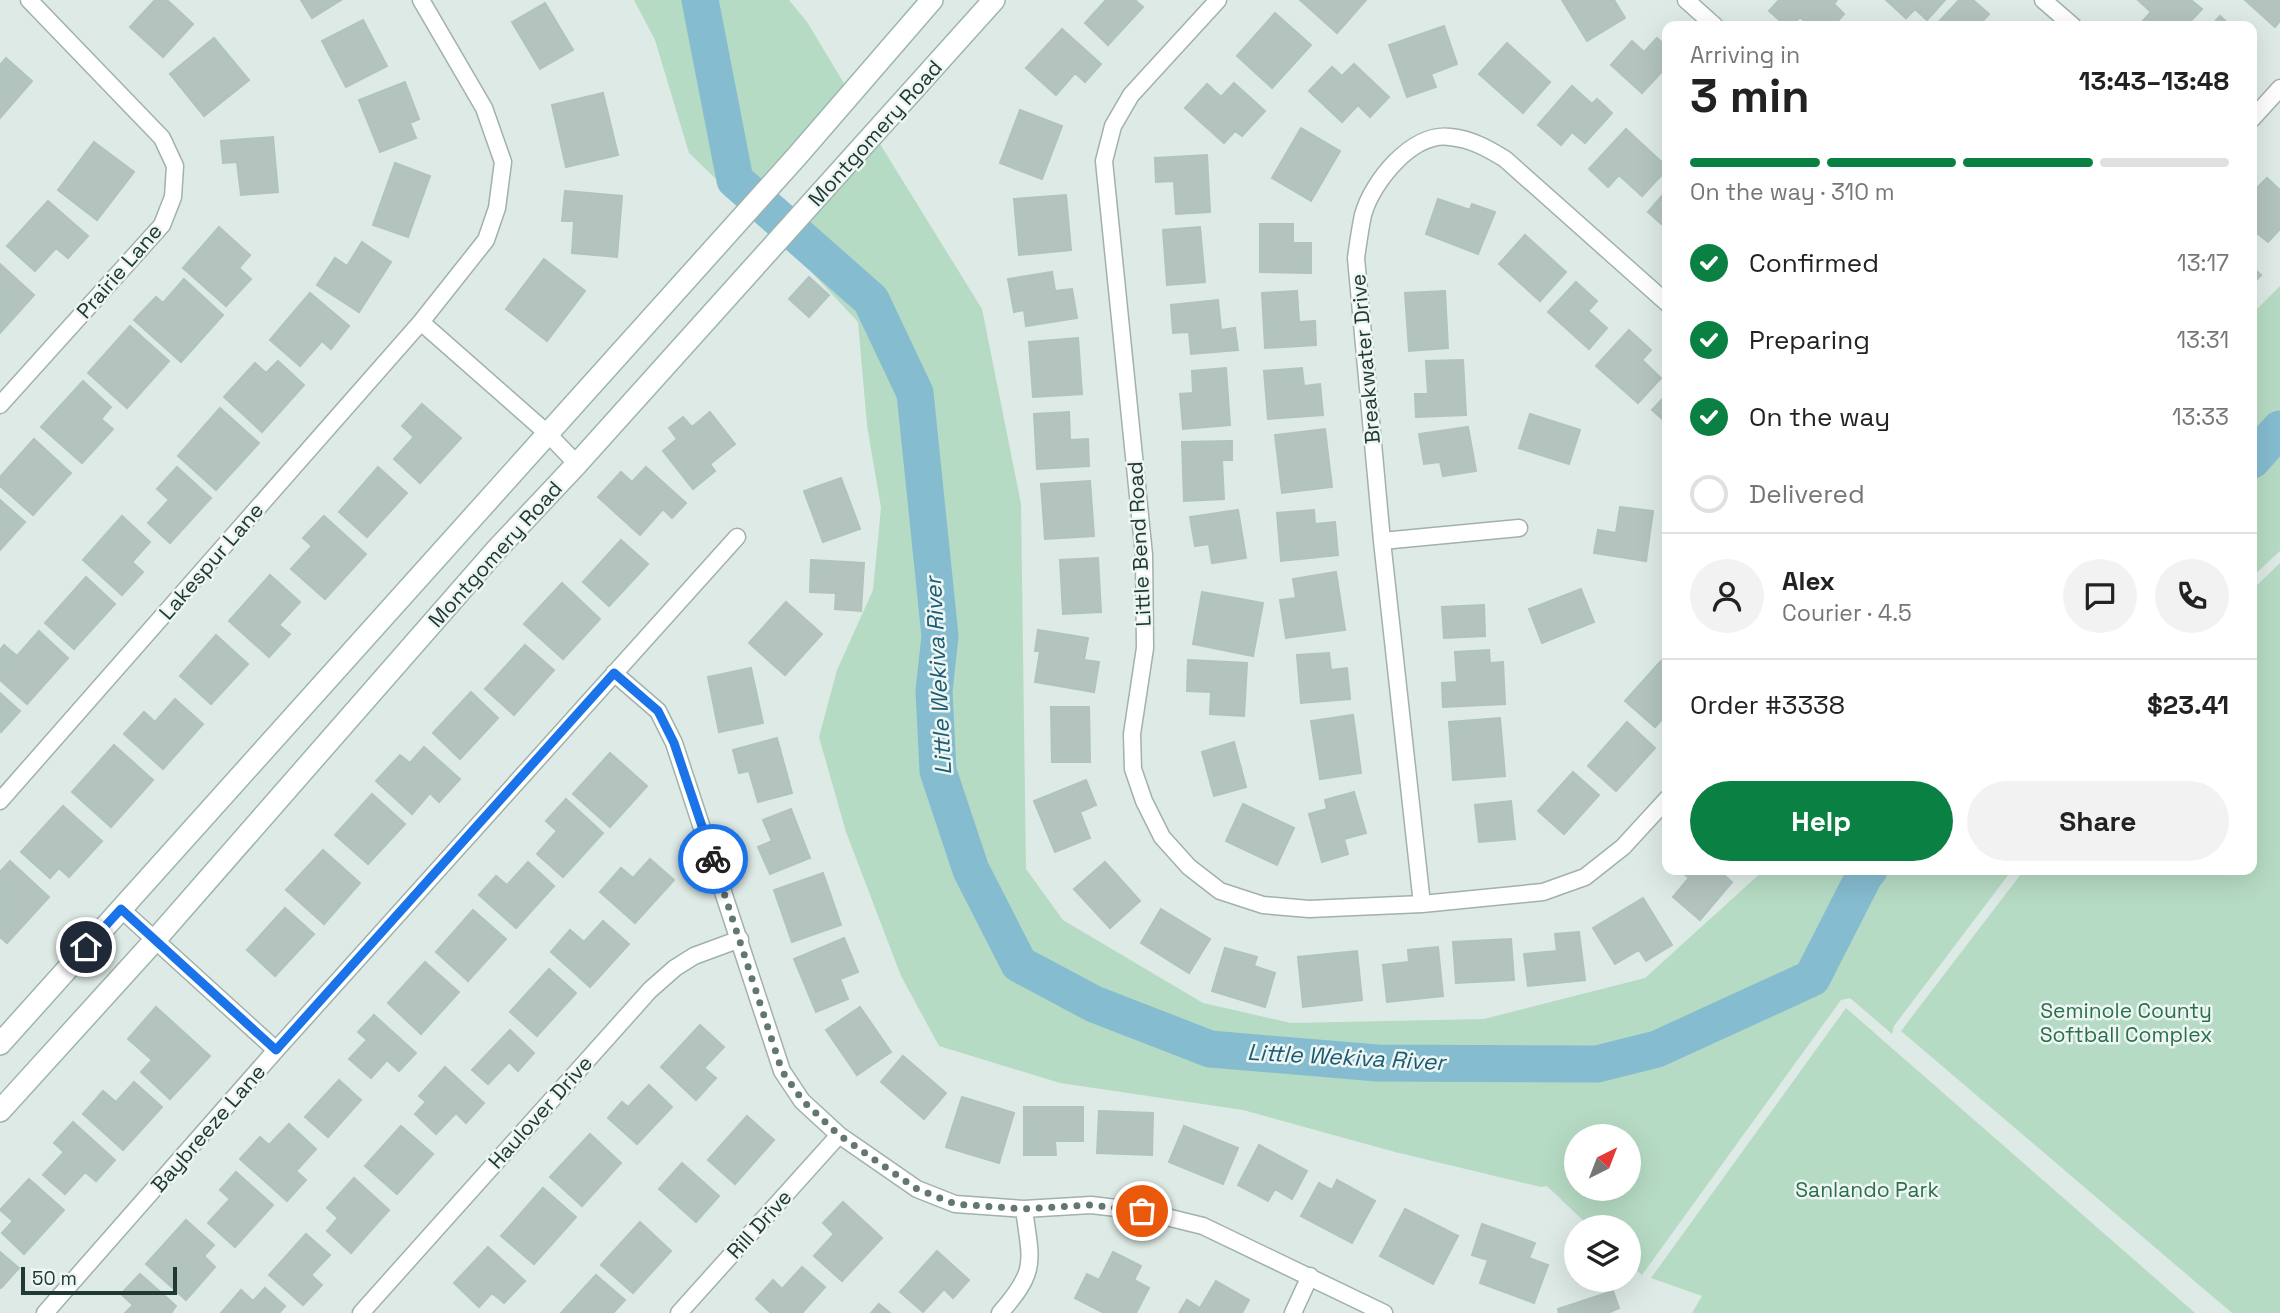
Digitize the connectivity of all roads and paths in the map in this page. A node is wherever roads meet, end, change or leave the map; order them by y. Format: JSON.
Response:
{"nodes":[{"id":1,"x":29,"y":0,"type":"edge"},
{"id":2,"x":421,"y":0,"type":"edge"},
{"id":3,"x":932,"y":0,"type":"edge"},
{"id":4,"x":994,"y":0,"type":"edge"},
{"id":5,"x":1218,"y":0,"type":"edge"},
{"id":6,"x":1686,"y":0,"type":"edge"},
{"id":7,"x":2043,"y":0,"type":"edge"},
{"id":8,"x":1710,"y":21,"type":"edge"},
{"id":9,"x":2067,"y":21,"type":"edge"},
{"id":10,"x":2280,"y":88,"type":"edge"},
{"id":11,"x":2257,"y":113,"type":"edge"},
{"id":12,"x":1662,"y":299,"type":"edge"},
{"id":13,"x":421,"y":322,"type":"junction"},
{"id":14,"x":0,"y":405,"type":"edge"},
{"id":15,"x":547,"y":433,"type":"junction"},
{"id":16,"x":577,"y":464,"type":"junction"},
{"id":17,"x":1519,"y":528,"type":"dead end"},
{"id":18,"x":737,"y":537,"type":"dead end"},
{"id":19,"x":1382,"y":541,"type":"junction"},
{"id":20,"x":614,"y":673,"type":"junction"},
{"id":21,"x":0,"y":801,"type":"edge"},
{"id":22,"x":1662,"y":805,"type":"edge"},
{"id":23,"x":1422,"y":904,"type":"junction"},
{"id":24,"x":121,"y":909,"type":"junction"},
{"id":25,"x":740,"y":939,"type":"junction"},
{"id":26,"x":156,"y":940,"type":"junction"},
{"id":27,"x":0,"y":1044,"type":"edge"},
{"id":28,"x":276,"y":1050,"type":"junction"},
{"id":29,"x":0,"y":1111,"type":"edge"},
{"id":30,"x":839,"y":1135,"type":"junction"},
{"id":31,"x":1024,"y":1209,"type":"junction"},
{"id":32,"x":1310,"y":1276,"type":"junction"},
{"id":33,"x":45,"y":1313,"type":"edge"},
{"id":34,"x":361,"y":1313,"type":"edge"},
{"id":35,"x":679,"y":1313,"type":"edge"},
{"id":36,"x":1000,"y":1313,"type":"edge"},
{"id":37,"x":1293,"y":1313,"type":"edge"},
{"id":38,"x":1384,"y":1313,"type":"edge"}],
"edges":[{"from":1,"to":14,"type":"street","name":"Prairie Lane"},
{"from":2,"to":13,"type":"street","name":"Lakespur Lane"},
{"from":3,"to":15,"type":"main road","name":"Montgomery Road"},
{"from":4,"to":16,"type":"main road","name":"Montgomery Road"},
{"from":5,"to":23,"type":"street","name":"Little Bend Road"},
{"from":6,"to":8,"type":"street"},
{"from":7,"to":9,"type":"street"},
{"from":10,"to":11,"type":"street"},
{"from":12,"to":19,"type":"street","name":"Breakwater Drive"},
{"from":13,"to":15,"type":"street"},
{"from":13,"to":21,"type":"street","name":"Lakespur Lane"},
{"from":15,"to":16,"type":"street"},
{"from":15,"to":24,"type":"main road","name":"Montgomery Road"},
{"from":16,"to":26,"type":"main road","name":"Montgomery Road"},
{"from":17,"to":19,"type":"street"},
{"from":18,"to":20,"type":"street","name":"Baybreeze Lane"},
{"from":19,"to":23,"type":"street","name":"Breakwater Drive"},
{"from":20,"to":25,"type":"street"},
{"from":20,"to":28,"type":"street","name":"Baybreeze Lane"},
{"from":22,"to":23,"type":"street","name":"Little Bend Road"},
{"from":24,"to":26,"type":"street"},
{"from":24,"to":27,"type":"main road","name":"Montgomery Road"},
{"from":25,"to":30,"type":"street"},
{"from":25,"to":34,"type":"street","name":"Haulover Drive"},
{"from":26,"to":28,"type":"street"},
{"from":26,"to":29,"type":"main road","name":"Montgomery Road"},
{"from":28,"to":33,"type":"street","name":"Baybreeze Lane"},
{"from":30,"to":31,"type":"street"},
{"from":30,"to":35,"type":"street","name":"Rill Drive"},
{"from":31,"to":32,"type":"street"},
{"from":31,"to":36,"type":"street"},
{"from":32,"to":37,"type":"street"},
{"from":32,"to":38,"type":"street"}]}
